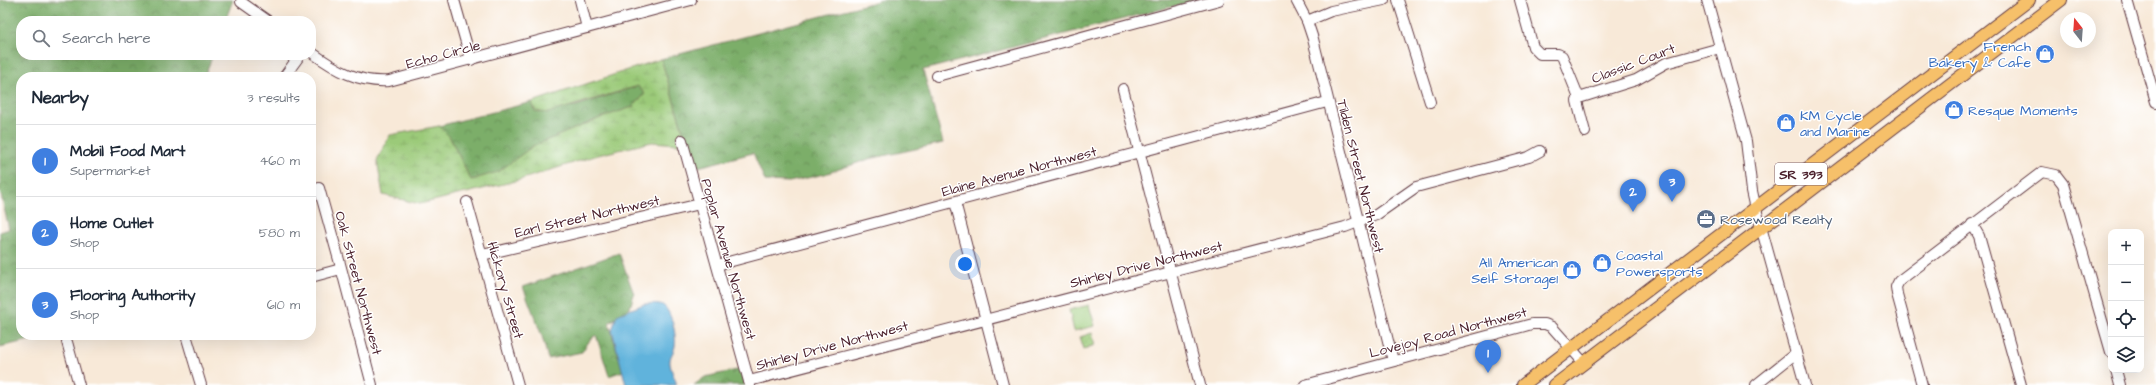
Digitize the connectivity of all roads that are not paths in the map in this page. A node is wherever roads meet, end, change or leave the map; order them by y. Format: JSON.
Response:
{"nodes":[{"id":1,"x":454,"y":0,"type":"edge"},
{"id":2,"x":580,"y":0,"type":"edge"},
{"id":3,"x":691,"y":0,"type":"edge"},
{"id":4,"x":1219,"y":0,"type":"edge"},
{"id":5,"x":1296,"y":0,"type":"edge"},
{"id":6,"x":1384,"y":0,"type":"edge"},
{"id":7,"x":1398,"y":0,"type":"edge"},
{"id":8,"x":1520,"y":0,"type":"edge"},
{"id":9,"x":1707,"y":0,"type":"edge"},
{"id":10,"x":2029,"y":0,"type":"edge"},
{"id":11,"x":2061,"y":0,"type":"edge"},
{"id":12,"x":2127,"y":0,"type":"edge"},
{"id":13,"x":241,"y":2,"type":"dead end"},
{"id":14,"x":261,"y":16,"type":"edge"},
{"id":15,"x":1307,"y":21,"type":"junction"},
{"id":16,"x":587,"y":28,"type":"junction"},
{"id":17,"x":1720,"y":48,"type":"junction"},
{"id":18,"x":316,"y":55,"type":"edge"},
{"id":19,"x":296,"y":60,"type":"edge"},
{"id":20,"x":471,"y":60,"type":"junction"},
{"id":21,"x":288,"y":72,"type":"edge"},
{"id":22,"x":1931,"y":75,"type":"junction"},
{"id":23,"x":937,"y":76,"type":"dead end"},
{"id":24,"x":1123,"y":89,"type":"dead end"},
{"id":25,"x":1942,"y":90,"type":"junction"},
{"id":26,"x":1579,"y":98,"type":"junction"},
{"id":27,"x":1327,"y":102,"type":"junction"},
{"id":28,"x":1430,"y":102,"type":"dead end"},
{"id":29,"x":2156,"y":102,"type":"edge"},
{"id":30,"x":1585,"y":132,"type":"dead end"},
{"id":31,"x":682,"y":140,"type":"dead end"},
{"id":32,"x":1540,"y":152,"type":"dead end"},
{"id":33,"x":1140,"y":153,"type":"junction"},
{"id":34,"x":318,"y":188,"type":"dead end"},
{"id":35,"x":467,"y":202,"type":"dead end"},
{"id":36,"x":955,"y":202,"type":"junction"},
{"id":37,"x":700,"y":204,"type":"junction"},
{"id":38,"x":1756,"y":209,"type":"junction"},
{"id":39,"x":1358,"y":222,"type":"junction"},
{"id":40,"x":1972,"y":224,"type":"junction"},
{"id":41,"x":1761,"y":227,"type":"junction"},
{"id":42,"x":482,"y":255,"type":"junction"},
{"id":43,"x":717,"y":265,"type":"junction"},
{"id":44,"x":342,"y":269,"type":"junction"},
{"id":45,"x":1172,"y":272,"type":"junction"},
{"id":46,"x":316,"y":276,"type":"edge"},
{"id":47,"x":985,"y":320,"type":"junction"},
{"id":48,"x":188,"y":340,"type":"edge"},
{"id":49,"x":67,"y":342,"type":"dead end"},
{"id":50,"x":2108,"y":342,"type":"edge"},
{"id":51,"x":1572,"y":347,"type":"junction"},
{"id":52,"x":1796,"y":353,"type":"junction"},
{"id":53,"x":1393,"y":361,"type":"junction"},
{"id":54,"x":1584,"y":362,"type":"junction"},
{"id":55,"x":2117,"y":373,"type":"edge"},
{"id":56,"x":749,"y":383,"type":"edge"},
{"id":57,"x":79,"y":385,"type":"edge"},
{"id":58,"x":201,"y":385,"type":"edge"},
{"id":59,"x":372,"y":385,"type":"edge"},
{"id":60,"x":518,"y":385,"type":"edge"},
{"id":61,"x":1003,"y":385,"type":"edge"},
{"id":62,"x":1200,"y":385,"type":"edge"},
{"id":63,"x":1305,"y":385,"type":"edge"},
{"id":64,"x":1523,"y":385,"type":"edge"},
{"id":65,"x":1555,"y":385,"type":"edge"},
{"id":66,"x":1756,"y":385,"type":"edge"},
{"id":67,"x":1805,"y":385,"type":"edge"},
{"id":68,"x":1922,"y":385,"type":"edge"},
{"id":69,"x":2021,"y":385,"type":"edge"},
{"id":70,"x":2120,"y":385,"type":"edge"}],
"edges":[{"from":1,"to":20,"type":"street"},
{"from":2,"to":16,"type":"street"},
{"from":3,"to":16,"type":"street","name":"Echo Circle"},
{"from":4,"to":23,"type":"street"},
{"from":5,"to":15,"type":"street","name":"Tilden Street Northwest"},
{"from":6,"to":15,"type":"street"},
{"from":7,"to":28,"type":"street"},
{"from":8,"to":26,"type":"street","name":"Classic Court"},
{"from":9,"to":17,"type":"street"},
{"from":10,"to":22,"type":"main road","number":"SR 393"},
{"from":11,"to":25,"type":"main road","number":"SR 393"},
{"from":12,"to":29,"type":"street"},
{"from":13,"to":14,"type":"street"},
{"from":15,"to":27,"type":"street","name":"Tilden Street Northwest"},
{"from":16,"to":20,"type":"street","name":"Echo Circle"},
{"from":17,"to":26,"type":"street","name":"Classic Court"},
{"from":17,"to":38,"type":"street"},
{"from":18,"to":20,"type":"street","name":"Echo Circle"},
{"from":19,"to":21,"type":"street"},
{"from":22,"to":25,"type":"main road"},
{"from":22,"to":38,"type":"main road","number":"SR 393"},
{"from":24,"to":33,"type":"street"},
{"from":25,"to":41,"type":"main road","number":"SR 393"},
{"from":26,"to":30,"type":"street","name":"Classic Court"},
{"from":27,"to":33,"type":"street","name":"Elaine Avenue Northwest"},
{"from":27,"to":39,"type":"street","name":"Tilden Street Northwest"},
{"from":31,"to":37,"type":"street","name":"Poplar Avenue Northwest"},
{"from":32,"to":39,"type":"street","name":"Shirley Drive Northwest"},
{"from":33,"to":36,"type":"street","name":"Elaine Avenue Northwest"},
{"from":33,"to":45,"type":"street"},
{"from":34,"to":44,"type":"street","name":"Oak Street Northwest"},
{"from":35,"to":42,"type":"street","name":"Hickory Street"},
{"from":36,"to":43,"type":"street","name":"Elaine Avenue Northwest"},
{"from":36,"to":47,"type":"street"},
{"from":37,"to":42,"type":"street","name":"Earl Street Northwest"},
{"from":37,"to":43,"type":"street","name":"Poplar Avenue Northwest"},
{"from":38,"to":41,"type":"street"},
{"from":38,"to":51,"type":"main road","number":"SR 393"},
{"from":39,"to":45,"type":"street","name":"Shirley Drive Northwest"},
{"from":39,"to":53,"type":"street","name":"Tilden Street Northwest"},
{"from":40,"to":50,"type":"street"},
{"from":40,"to":68,"type":"street"},
{"from":40,"to":69,"type":"street"},
{"from":41,"to":52,"type":"street"},
{"from":41,"to":54,"type":"main road","number":"SR 393"},
{"from":42,"to":60,"type":"street","name":"Hickory Street"},
{"from":43,"to":56,"type":"street","name":"Poplar Avenue Northwest"},
{"from":44,"to":46,"type":"street"},
{"from":44,"to":59,"type":"street","name":"Oak Street Northwest"},
{"from":45,"to":47,"type":"street","name":"Shirley Drive Northwest"},
{"from":45,"to":62,"type":"street"},
{"from":47,"to":56,"type":"street","name":"Shirley Drive Northwest"},
{"from":47,"to":61,"type":"street"},
{"from":48,"to":58,"type":"street"},
{"from":49,"to":57,"type":"street"},
{"from":51,"to":53,"type":"street","name":"Lovejoy Road Northwest"},
{"from":51,"to":54,"type":"street","name":"Lovejoy Road Northwest"},
{"from":51,"to":64,"type":"main road","number":"SR 393"},
{"from":52,"to":66,"type":"street"},
{"from":52,"to":67,"type":"street"},
{"from":53,"to":63,"type":"street","name":"Lovejoy Road Northwest"},
{"from":54,"to":65,"type":"main road","number":"SR 393"},
{"from":55,"to":70,"type":"street"}]}
